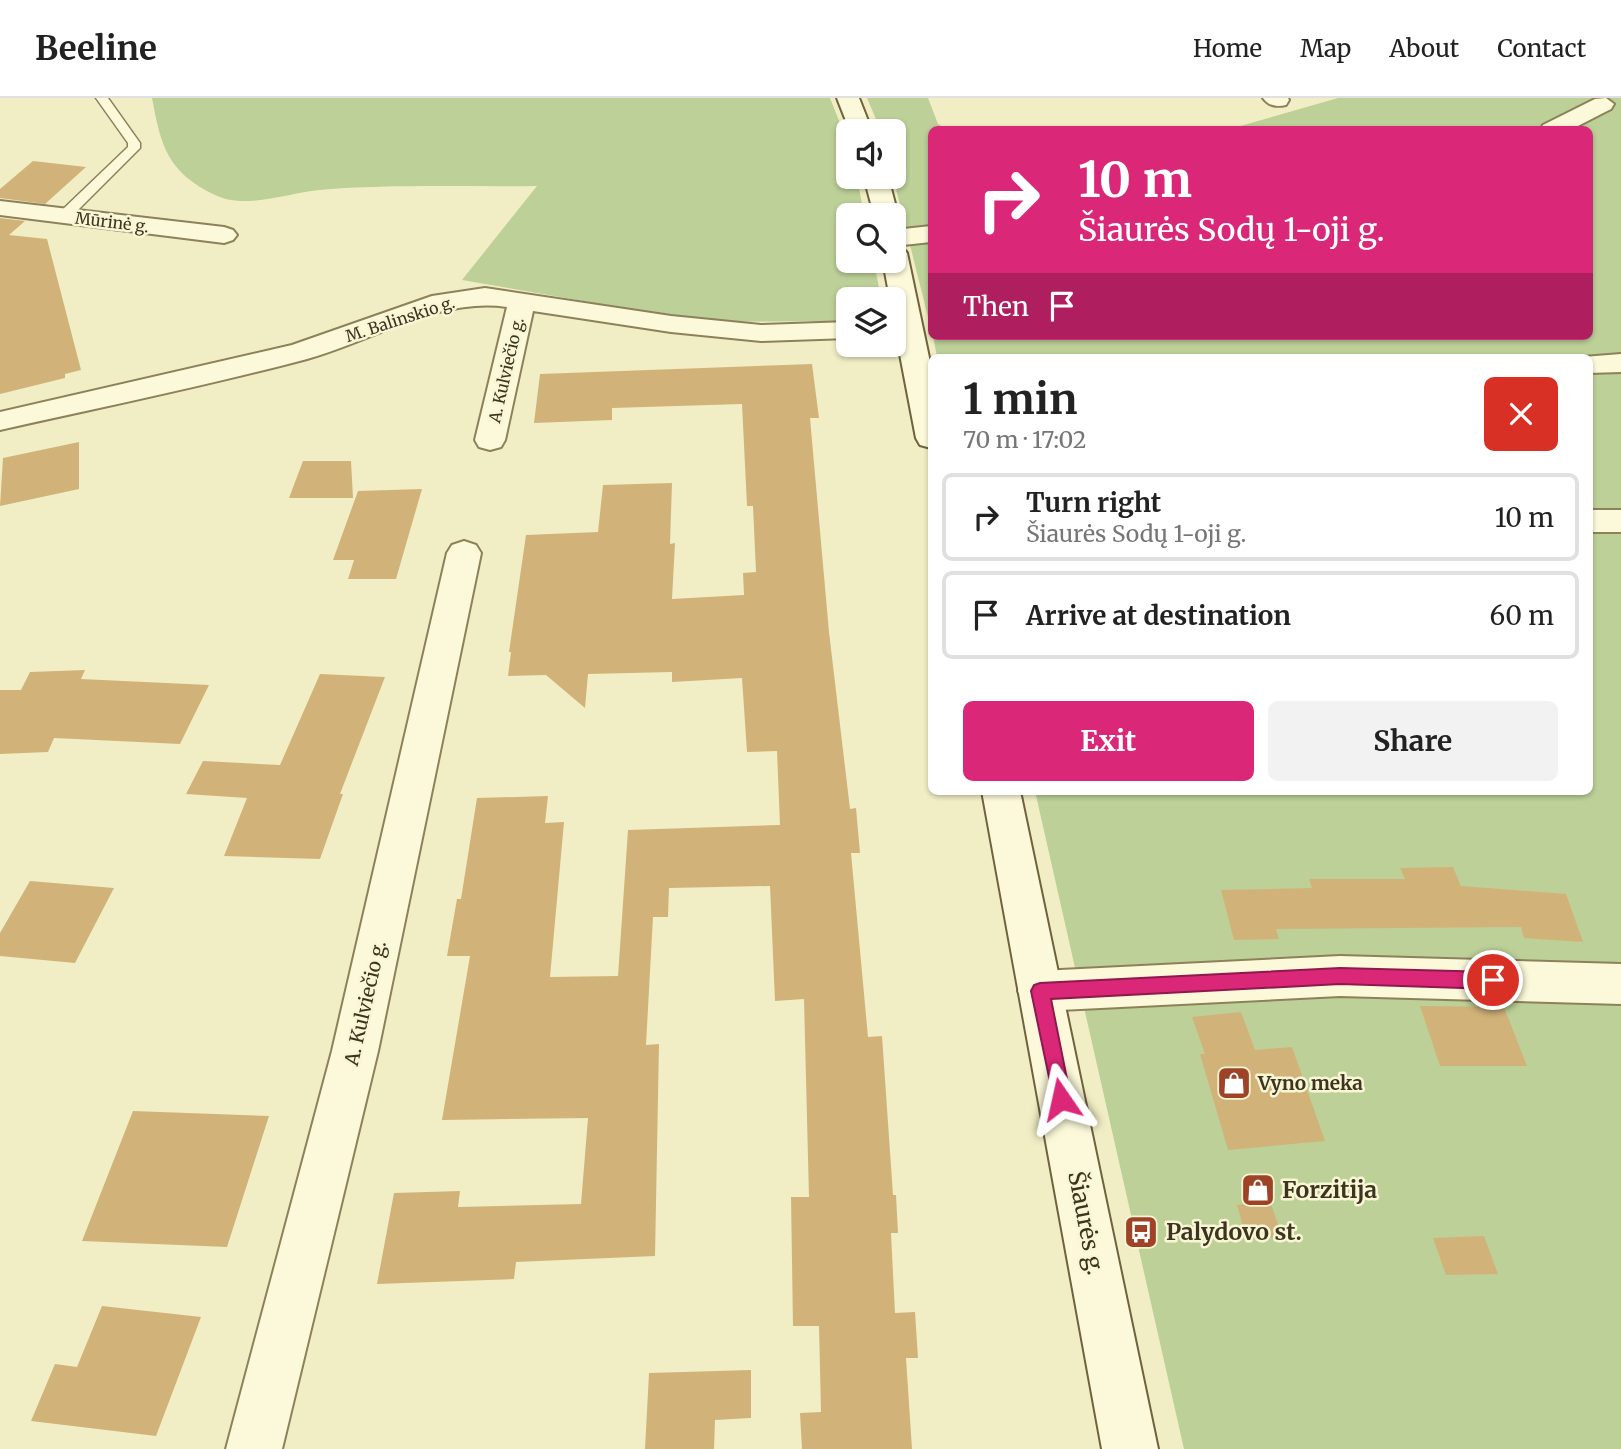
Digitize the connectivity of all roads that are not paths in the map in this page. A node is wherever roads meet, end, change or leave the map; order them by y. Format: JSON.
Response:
{"nodes":[{"id":1,"x":102,"y":98,"type":"edge"},
{"id":2,"x":848,"y":98,"type":"edge"},
{"id":3,"x":1603,"y":104,"type":"dead end"},
{"id":4,"x":856,"y":119,"type":"edge"},
{"id":5,"x":1559,"y":126,"type":"edge"},
{"id":6,"x":0,"y":208,"type":"edge"},
{"id":7,"x":64,"y":216,"type":"junction"},
{"id":8,"x":928,"y":234,"type":"edge"},
{"id":9,"x":224,"y":235,"type":"dead end"},
{"id":10,"x":906,"y":237,"type":"edge"},
{"id":11,"x":522,"y":301,"type":"junction"},
{"id":12,"x":836,"y":330,"type":"edge"},
{"id":13,"x":906,"y":336,"type":"edge"},
{"id":14,"x":1621,"y":363,"type":"edge"},
{"id":15,"x":1593,"y":364,"type":"edge"},
{"id":16,"x":925,"y":371,"type":"edge"},
{"id":17,"x":928,"y":404,"type":"edge"},
{"id":18,"x":0,"y":421,"type":"edge"},
{"id":19,"x":490,"y":440,"type":"dead end"},
{"id":20,"x":1593,"y":521,"type":"edge"},
{"id":21,"x":1621,"y":521,"type":"edge"},
{"id":22,"x":464,"y":554,"type":"dead end"},
{"id":23,"x":1002,"y":795,"type":"edge"},
{"id":24,"x":1621,"y":984,"type":"edge"},
{"id":25,"x":1040,"y":991,"type":"junction"},
{"id":26,"x":254,"y":1449,"type":"edge"},
{"id":27,"x":1130,"y":1449,"type":"edge"}],
"edges":[{"from":1,"to":7,"type":"lane"},
{"from":2,"to":4,"type":"street"},
{"from":3,"to":5,"type":"street"},
{"from":6,"to":7,"type":"street","name":"Mūrinė g."},
{"from":7,"to":9,"type":"street","name":"Mūrinė g."},
{"from":8,"to":10,"type":"street"},
{"from":11,"to":12,"type":"street","name":"M. Balinskio g."},
{"from":11,"to":18,"type":"street","name":"M. Balinskio g."},
{"from":11,"to":19,"type":"street","name":"A. Kulviečio g."},
{"from":13,"to":16,"type":"street"},
{"from":14,"to":15,"type":"street"},
{"from":16,"to":17,"type":"street"},
{"from":20,"to":21,"type":"street"},
{"from":22,"to":26,"type":"street","name":"A. Kulviečio g."},
{"from":23,"to":25,"type":"street","name":"Šiaurės g."},
{"from":24,"to":25,"type":"street"},
{"from":25,"to":27,"type":"street","name":"Šiaurės g."}]}
